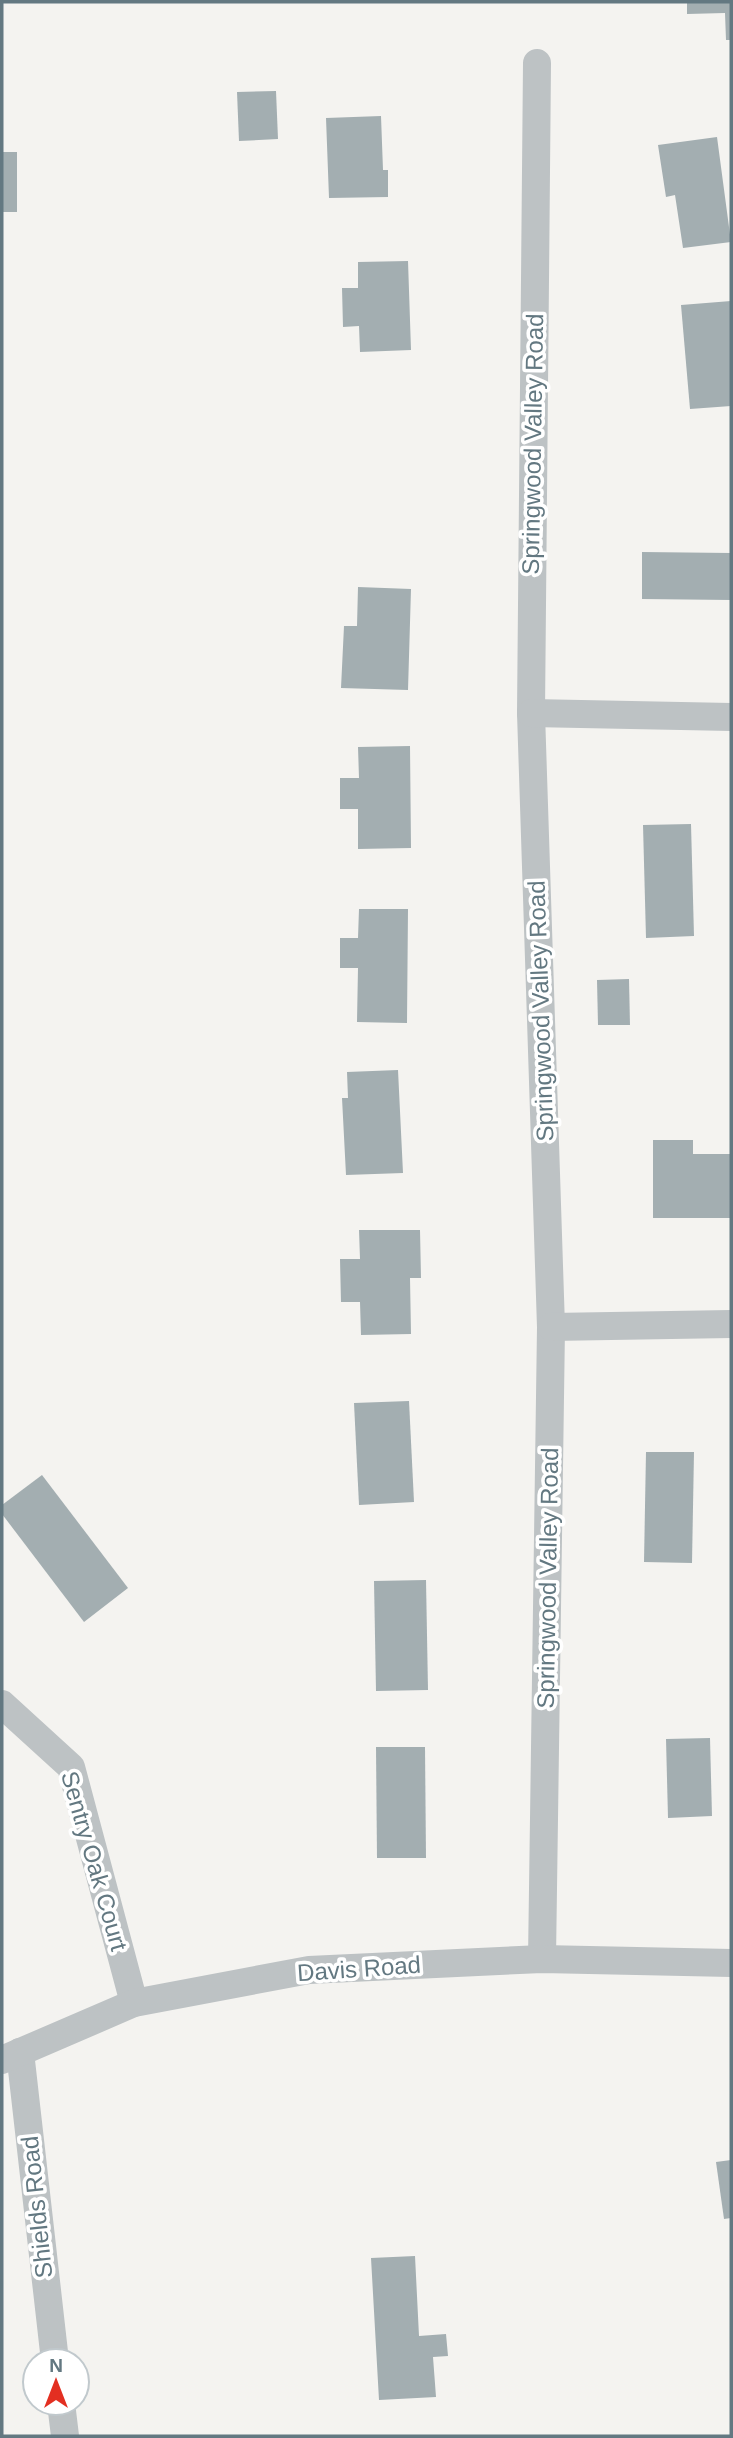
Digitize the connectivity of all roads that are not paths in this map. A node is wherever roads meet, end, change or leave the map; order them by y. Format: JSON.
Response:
{"nodes":[{"id":1,"x":537,"y":64,"type":"dead end"},
{"id":2,"x":531,"y":713,"type":"junction"},
{"id":3,"x":731,"y":717,"type":"edge"},
{"id":4,"x":731,"y":1324,"type":"edge"},
{"id":5,"x":551,"y":1327,"type":"junction"},
{"id":6,"x":2,"y":1704,"type":"edge"},
{"id":7,"x":542,"y":1959,"type":"junction"},
{"id":8,"x":731,"y":1963,"type":"edge"},
{"id":9,"x":134,"y":2003,"type":"junction"},
{"id":10,"x":11,"y":2056,"type":"edge"},
{"id":11,"x":53,"y":2347,"type":"edge"},
{"id":12,"x":63,"y":2417,"type":"edge"},
{"id":13,"x":65,"y":2436,"type":"edge"}],
"edges":[{"from":1,"to":2,"type":"street","name":"Springwood Valley Road"},
{"from":2,"to":3,"type":"street"},
{"from":2,"to":5,"type":"street","name":"Springwood Valley Road"},
{"from":4,"to":5,"type":"street"},
{"from":5,"to":7,"type":"street","name":"Springwood Valley Road"},
{"from":6,"to":9,"type":"street","name":"Sentry Oak Court"},
{"from":7,"to":8,"type":"street","name":"Davis Road"},
{"from":7,"to":9,"type":"street","name":"Davis Road"},
{"from":9,"to":10,"type":"street","name":"Davis Road"},
{"from":10,"to":11,"type":"street","name":"Shields Road"},
{"from":12,"to":13,"type":"street"}]}
